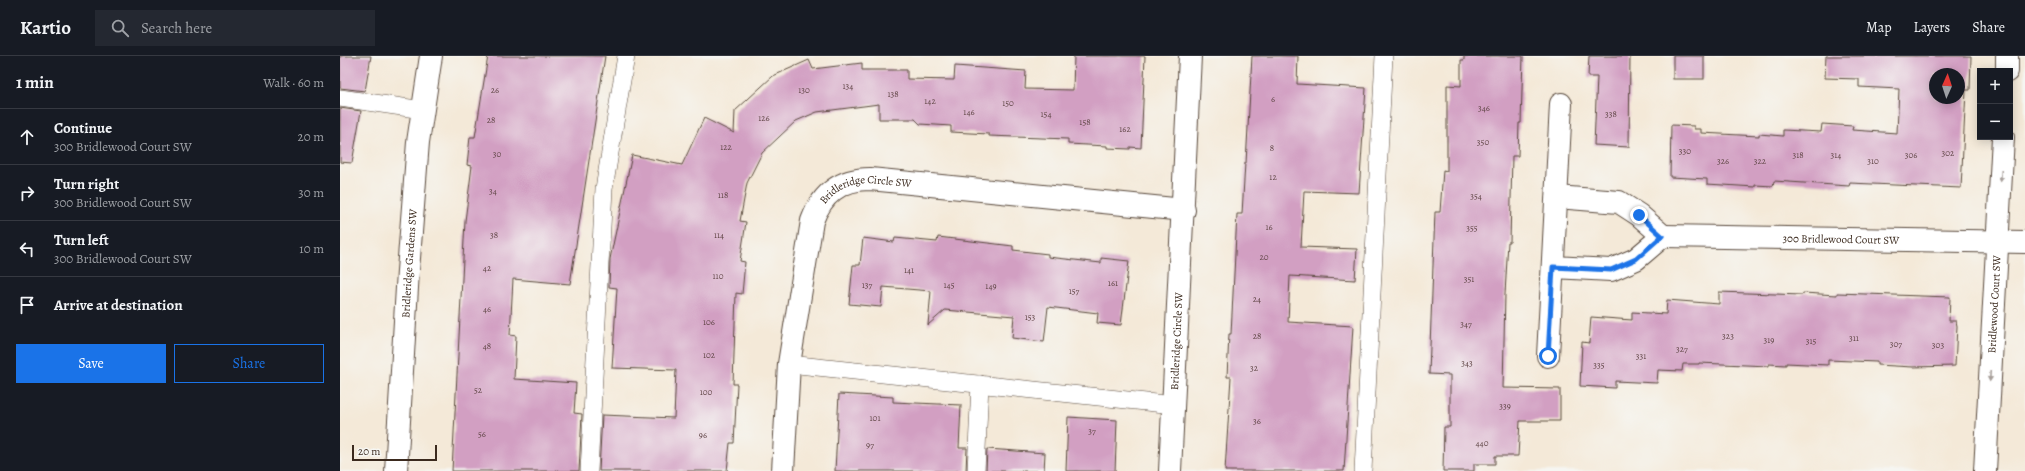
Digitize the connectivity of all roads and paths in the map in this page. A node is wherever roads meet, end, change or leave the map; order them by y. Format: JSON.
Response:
{"nodes":[{"id":1,"x":431,"y":56,"type":"edge"},
{"id":2,"x":626,"y":56,"type":"edge"},
{"id":3,"x":1190,"y":56,"type":"edge"},
{"id":4,"x":1384,"y":56,"type":"edge"},
{"id":5,"x":2007,"y":56,"type":"edge"},
{"id":6,"x":2007,"y":68,"type":"edge"},
{"id":7,"x":340,"y":98,"type":"edge"},
{"id":8,"x":1561,"y":104,"type":"dead end"},
{"id":9,"x":423,"y":110,"type":"junction"},
{"id":10,"x":2003,"y":140,"type":"edge"},
{"id":11,"x":1557,"y":197,"type":"junction"},
{"id":12,"x":1184,"y":210,"type":"junction"},
{"id":13,"x":1662,"y":236,"type":"junction"},
{"id":14,"x":1997,"y":242,"type":"junction"},
{"id":15,"x":2023,"y":242,"type":"edge"},
{"id":16,"x":1553,"y":267,"type":"junction"},
{"id":17,"x":1548,"y":356,"type":"dead end"},
{"id":18,"x":788,"y":364,"type":"junction"},
{"id":19,"x":980,"y":384,"type":"junction"},
{"id":20,"x":1174,"y":405,"type":"junction"},
{"id":21,"x":396,"y":471,"type":"edge"},
{"id":22,"x":588,"y":471,"type":"edge"},
{"id":23,"x":783,"y":471,"type":"edge"},
{"id":24,"x":976,"y":471,"type":"edge"},
{"id":25,"x":1170,"y":471,"type":"edge"},
{"id":26,"x":1363,"y":471,"type":"edge"},
{"id":27,"x":1985,"y":471,"type":"edge"}],
"edges":[{"from":1,"to":9,"type":"street","name":"Bridleridge Gardens SW"},
{"from":2,"to":22,"type":"lane"},
{"from":3,"to":12,"type":"street","name":"Bridleridge Circle SW"},
{"from":4,"to":26,"type":"lane"},
{"from":5,"to":6,"type":"street"},
{"from":7,"to":9,"type":"lane"},
{"from":8,"to":11,"type":"street"},
{"from":9,"to":21,"type":"street","name":"Bridleridge Gardens SW"},
{"from":10,"to":14,"type":"street","name":"Bridlewood Court SW","one_way":true},
{"from":11,"to":13,"type":"street"},
{"from":11,"to":16,"type":"street"},
{"from":12,"to":18,"type":"street","name":"Bridleridge Circle SW"},
{"from":12,"to":20,"type":"street","name":"Bridleridge Circle SW"},
{"from":13,"to":14,"type":"street","name":"300 Bridlewood Court SW"},
{"from":13,"to":16,"type":"street"},
{"from":14,"to":15,"type":"street","name":"300 Bridlewood Court SW"},
{"from":14,"to":27,"type":"street","name":"Bridlewood Court SW","one_way":true},
{"from":16,"to":17,"type":"street"},
{"from":18,"to":19,"type":"lane"},
{"from":18,"to":23,"type":"street","name":"Bridleridge Circle SW"},
{"from":19,"to":20,"type":"lane"},
{"from":19,"to":24,"type":"lane"},
{"from":20,"to":25,"type":"street","name":"Bridleridge Circle SW"}]}
